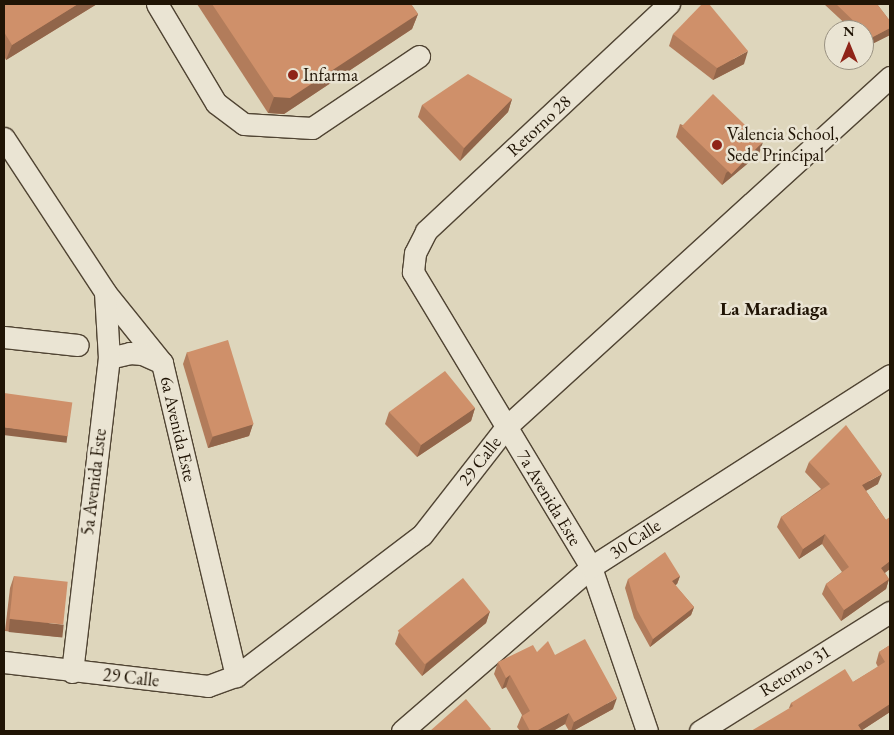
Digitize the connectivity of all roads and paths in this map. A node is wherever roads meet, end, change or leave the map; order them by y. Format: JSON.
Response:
{"nodes":[{"id":1,"x":157,"y":4,"type":"edge"},
{"id":2,"x":669,"y":4,"type":"edge"},
{"id":3,"x":419,"y":56,"type":"dead end"},
{"id":4,"x":890,"y":77,"type":"edge"},
{"id":5,"x":4,"y":138,"type":"edge"},
{"id":6,"x":415,"y":253,"type":"joint"},
{"id":7,"x":105,"y":292,"type":"junction"},
{"id":8,"x":4,"y":337,"type":"edge"},
{"id":9,"x":78,"y":345,"type":"dead end"},
{"id":10,"x":109,"y":358,"type":"junction"},
{"id":11,"x":162,"y":363,"type":"junction"},
{"id":12,"x":890,"y":375,"type":"edge"},
{"id":13,"x":506,"y":427,"type":"junction"},
{"id":14,"x":591,"y":567,"type":"junction"},
{"id":15,"x":890,"y":612,"type":"edge"},
{"id":16,"x":4,"y":662,"type":"edge"},
{"id":17,"x":72,"y":672,"type":"junction"},
{"id":18,"x":236,"y":676,"type":"junction"},
{"id":19,"x":402,"y":731,"type":"edge"},
{"id":20,"x":647,"y":731,"type":"edge"},
{"id":21,"x":700,"y":731,"type":"edge"}],
"edges":[{"from":1,"to":3,"type":"street"},
{"from":2,"to":6,"type":"street","name":"Retorno 28"},
{"from":4,"to":13,"type":"street","name":"29 Calle"},
{"from":5,"to":7,"type":"street","name":"6a Avenida Este"},
{"from":6,"to":13,"type":"street","name":"7a Avenida Este"},
{"from":7,"to":10,"type":"street","name":"5a Avenida Este"},
{"from":7,"to":11,"type":"street","name":"6a Avenida Este"},
{"from":8,"to":9,"type":"street"},
{"from":10,"to":11,"type":"street"},
{"from":10,"to":17,"type":"street","name":"5a Avenida Este"},
{"from":11,"to":18,"type":"street","name":"6a Avenida Este"},
{"from":12,"to":14,"type":"street","name":"30 Calle"},
{"from":13,"to":14,"type":"street","name":"7a Avenida Este"},
{"from":13,"to":18,"type":"street","name":"29 Calle"},
{"from":14,"to":19,"type":"street","name":"30 Calle"},
{"from":14,"to":20,"type":"street","name":"7a Avenida Este"},
{"from":15,"to":21,"type":"street","name":"Retorno 31"},
{"from":16,"to":17,"type":"street","name":"29 Calle"},
{"from":17,"to":18,"type":"street","name":"29 Calle"}]}
